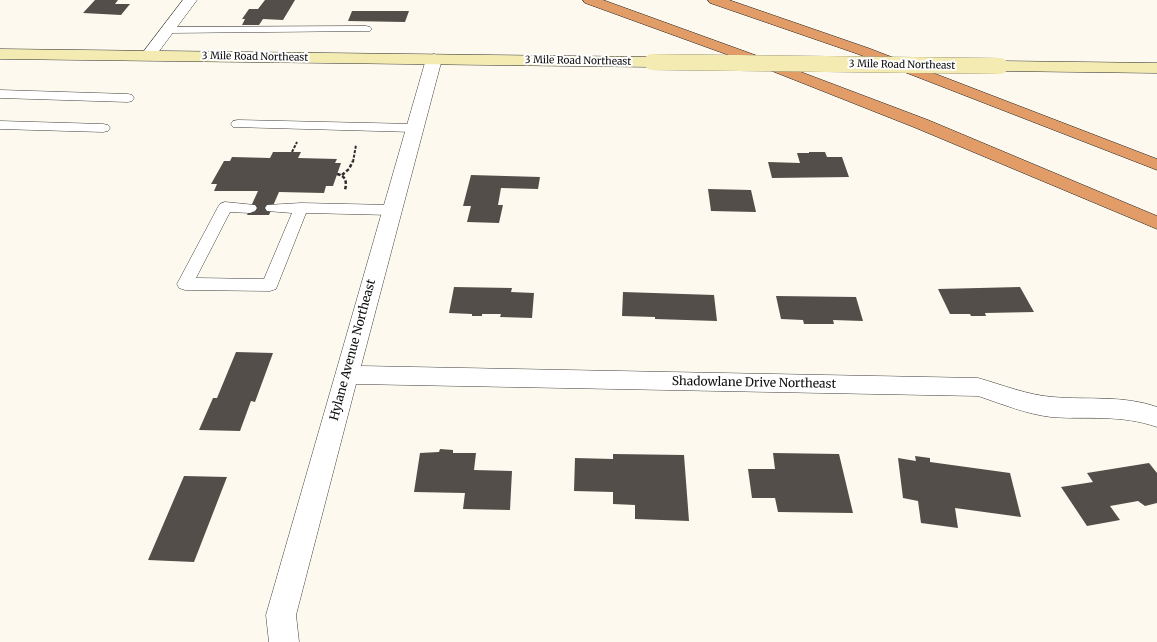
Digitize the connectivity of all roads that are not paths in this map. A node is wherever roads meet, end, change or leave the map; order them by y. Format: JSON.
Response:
{"nodes":[{"id":1,"x":190,"y":0,"type":"edge"},
{"id":2,"x":590,"y":0,"type":"edge"},
{"id":3,"x":715,"y":0,"type":"edge"},
{"id":4,"x":366,"y":29,"type":"dead end"},
{"id":5,"x":168,"y":30,"type":"junction"},
{"id":6,"x":0,"y":54,"type":"edge"},
{"id":7,"x":149,"y":55,"type":"junction"},
{"id":8,"x":434,"y":59,"type":"junction"},
{"id":9,"x":1157,"y":68,"type":"edge"},
{"id":10,"x":0,"y":94,"type":"edge"},
{"id":11,"x":128,"y":98,"type":"dead end"},
{"id":12,"x":238,"y":124,"type":"dead end"},
{"id":13,"x":0,"y":125,"type":"edge"},
{"id":14,"x":104,"y":128,"type":"dead end"},
{"id":15,"x":414,"y":128,"type":"junction"},
{"id":16,"x":1157,"y":165,"type":"edge"},
{"id":17,"x":250,"y":208,"type":"dead end"},
{"id":18,"x":272,"y":208,"type":"dead end"},
{"id":19,"x":300,"y":208,"type":"junction"},
{"id":20,"x":391,"y":210,"type":"junction"},
{"id":21,"x":1157,"y":223,"type":"edge"},
{"id":22,"x":346,"y":375,"type":"junction"},
{"id":23,"x":1157,"y":417,"type":"edge"},
{"id":24,"x":284,"y":642,"type":"edge"}],
"edges":[{"from":1,"to":5,"type":"street"},
{"from":2,"to":21,"type":"highway"},
{"from":3,"to":16,"type":"highway"},
{"from":4,"to":5,"type":"lane"},
{"from":5,"to":7,"type":"street"},
{"from":6,"to":7,"type":"main road","name":"3 Mile Road Northeast"},
{"from":7,"to":8,"type":"main road","name":"3 Mile Road Northeast"},
{"from":8,"to":9,"type":"main road","name":"3 Mile Road Northeast","bridge":true},
{"from":8,"to":15,"type":"street","name":"Hylane Avenue Northeast"},
{"from":10,"to":11,"type":"lane"},
{"from":12,"to":15,"type":"lane"},
{"from":13,"to":14,"type":"lane"},
{"from":15,"to":20,"type":"street","name":"Hylane Avenue Northeast"},
{"from":17,"to":19,"type":"lane"},
{"from":18,"to":19,"type":"lane"},
{"from":19,"to":20,"type":"lane"},
{"from":20,"to":22,"type":"street","name":"Hylane Avenue Northeast"},
{"from":22,"to":23,"type":"street","name":"Shadowlane Drive Northeast"},
{"from":22,"to":24,"type":"street","name":"Hylane Avenue Northeast"}]}
